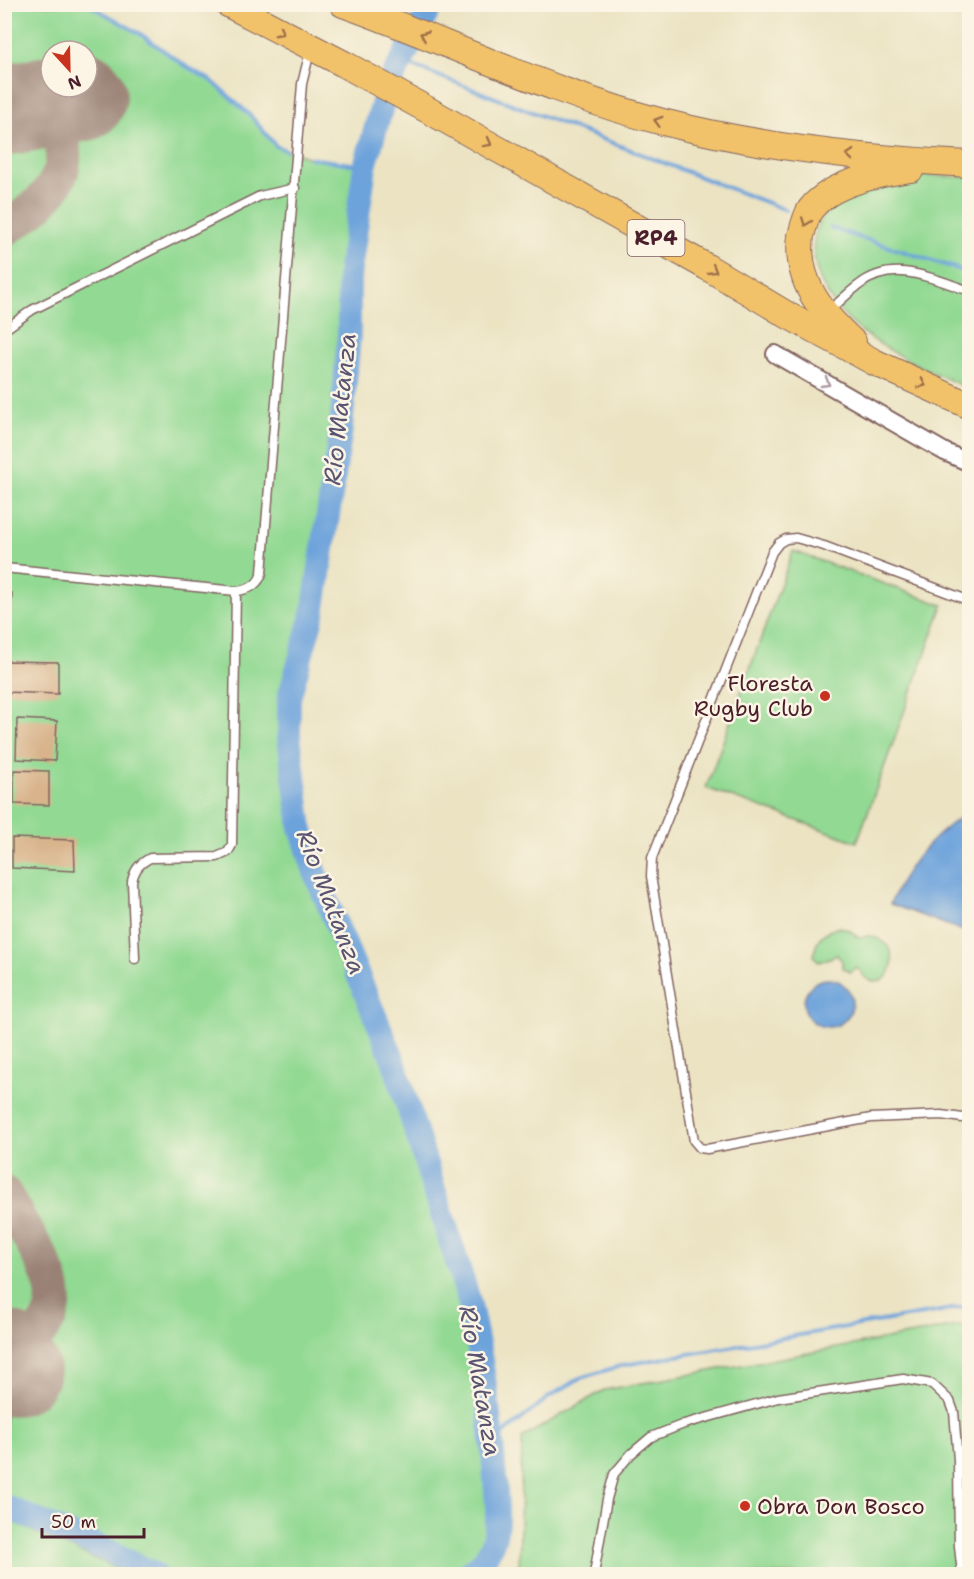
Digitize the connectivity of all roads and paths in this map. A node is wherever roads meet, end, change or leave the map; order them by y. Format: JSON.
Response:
{"nodes":[{"id":1,"x":228,"y":4,"type":"edge"},
{"id":2,"x":343,"y":4,"type":"edge"},
{"id":3,"x":311,"y":48,"type":"junction"},
{"id":4,"x":960,"y":164,"type":"edge"},
{"id":5,"x":295,"y":188,"type":"junction"},
{"id":6,"x":969,"y":291,"type":"edge"},
{"id":7,"x":826,"y":314,"type":"junction"},
{"id":8,"x":4,"y":330,"type":"edge"},
{"id":9,"x":775,"y":354,"type":"dead end"},
{"id":10,"x":874,"y":362,"type":"junction"},
{"id":11,"x":969,"y":406,"type":"edge"},
{"id":12,"x":969,"y":463,"type":"edge"},
{"id":13,"x":4,"y":568,"type":"edge"},
{"id":14,"x":236,"y":591,"type":"junction"},
{"id":15,"x":969,"y":601,"type":"edge"},
{"id":16,"x":135,"y":959,"type":"dead end"},
{"id":17,"x":969,"y":1119,"type":"edge"},
{"id":18,"x":594,"y":1575,"type":"edge"},
{"id":19,"x":962,"y":1575,"type":"edge"}],
"edges":[{"from":1,"to":3,"type":"main road","number":"RP4","one_way":true},
{"from":4,"to":2,"type":"main road","one_way":true},
{"from":3,"to":5,"type":"lane"},
{"from":3,"to":10,"type":"main road","number":"RP4","one_way":true},
{"from":4,"to":7,"type":"main road","one_way":true},
{"from":5,"to":8,"type":"lane"},
{"from":5,"to":14,"type":"lane"},
{"from":6,"to":7,"type":"lane"},
{"from":7,"to":10,"type":"main road"},
{"from":9,"to":12,"type":"street","one_way":true},
{"from":10,"to":11,"type":"main road","number":"RP4","one_way":true},
{"from":13,"to":14,"type":"lane"},
{"from":14,"to":16,"type":"lane"},
{"from":15,"to":17,"type":"lane"},
{"from":18,"to":19,"type":"lane"}]}
